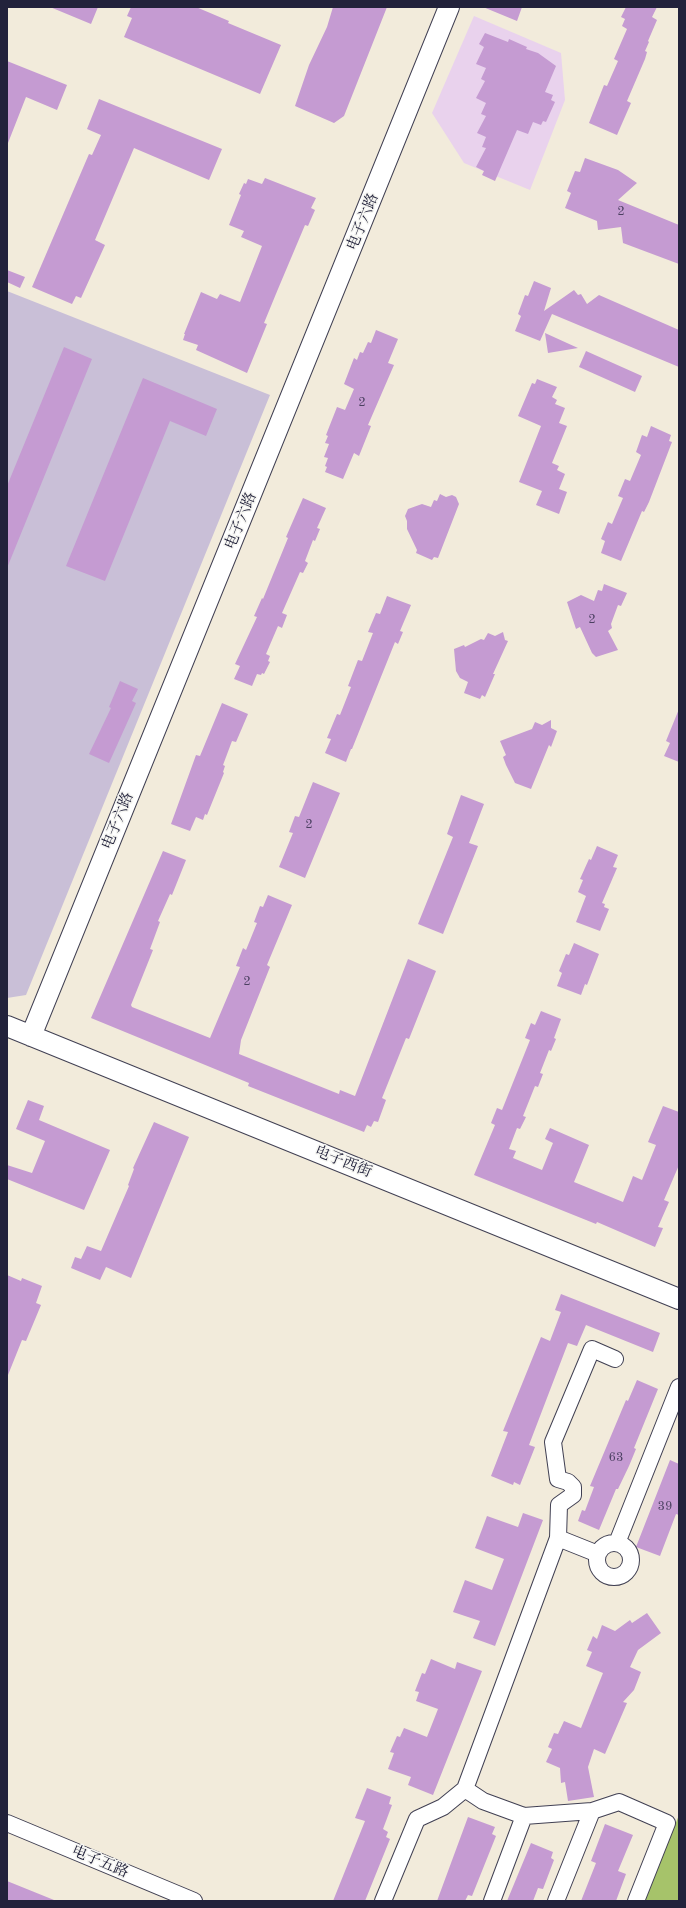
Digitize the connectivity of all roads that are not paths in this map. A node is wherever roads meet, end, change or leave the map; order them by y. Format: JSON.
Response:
{"nodes":[{"id":1,"x":450,"y":7,"type":"edge"},
{"id":2,"x":7,"y":1026,"type":"edge"},
{"id":3,"x":31,"y":1036,"type":"junction"},
{"id":4,"x":679,"y":1299,"type":"edge"},
{"id":5,"x":615,"y":1359,"type":"dead end"},
{"id":6,"x":679,"y":1387,"type":"edge"},
{"id":7,"x":558,"y":1538,"type":"junction"},
{"id":8,"x":617,"y":1543,"type":"junction"},
{"id":9,"x":598,"y":1554,"type":"junction"},
{"id":10,"x":465,"y":1789,"type":"junction"},
{"id":11,"x":592,"y":1811,"type":"junction"},
{"id":12,"x":524,"y":1816,"type":"junction"},
{"id":13,"x":7,"y":1823,"type":"edge"},
{"id":14,"x":194,"y":1901,"type":"edge"},
{"id":15,"x":383,"y":1901,"type":"edge"},
{"id":16,"x":492,"y":1901,"type":"edge"},
{"id":17,"x":556,"y":1901,"type":"edge"},
{"id":18,"x":636,"y":1901,"type":"edge"}],
"edges":[{"from":1,"to":3,"type":"street","name":"电子六路"},
{"from":2,"to":3,"type":"street","name":"电子西街"},
{"from":3,"to":4,"type":"street","name":"电子西街"},
{"from":5,"to":7,"type":"street"},
{"from":6,"to":8,"type":"street"},
{"from":7,"to":9,"type":"street"},
{"from":7,"to":10,"type":"street"},
{"from":8,"to":9,"type":"street"},
{"from":8,"to":9,"type":"street"},
{"from":10,"to":12,"type":"street"},
{"from":10,"to":15,"type":"street"},
{"from":11,"to":12,"type":"street"},
{"from":11,"to":17,"type":"street"},
{"from":11,"to":18,"type":"street"},
{"from":12,"to":16,"type":"street"},
{"from":13,"to":14,"type":"street","name":"电子五路"}]}
